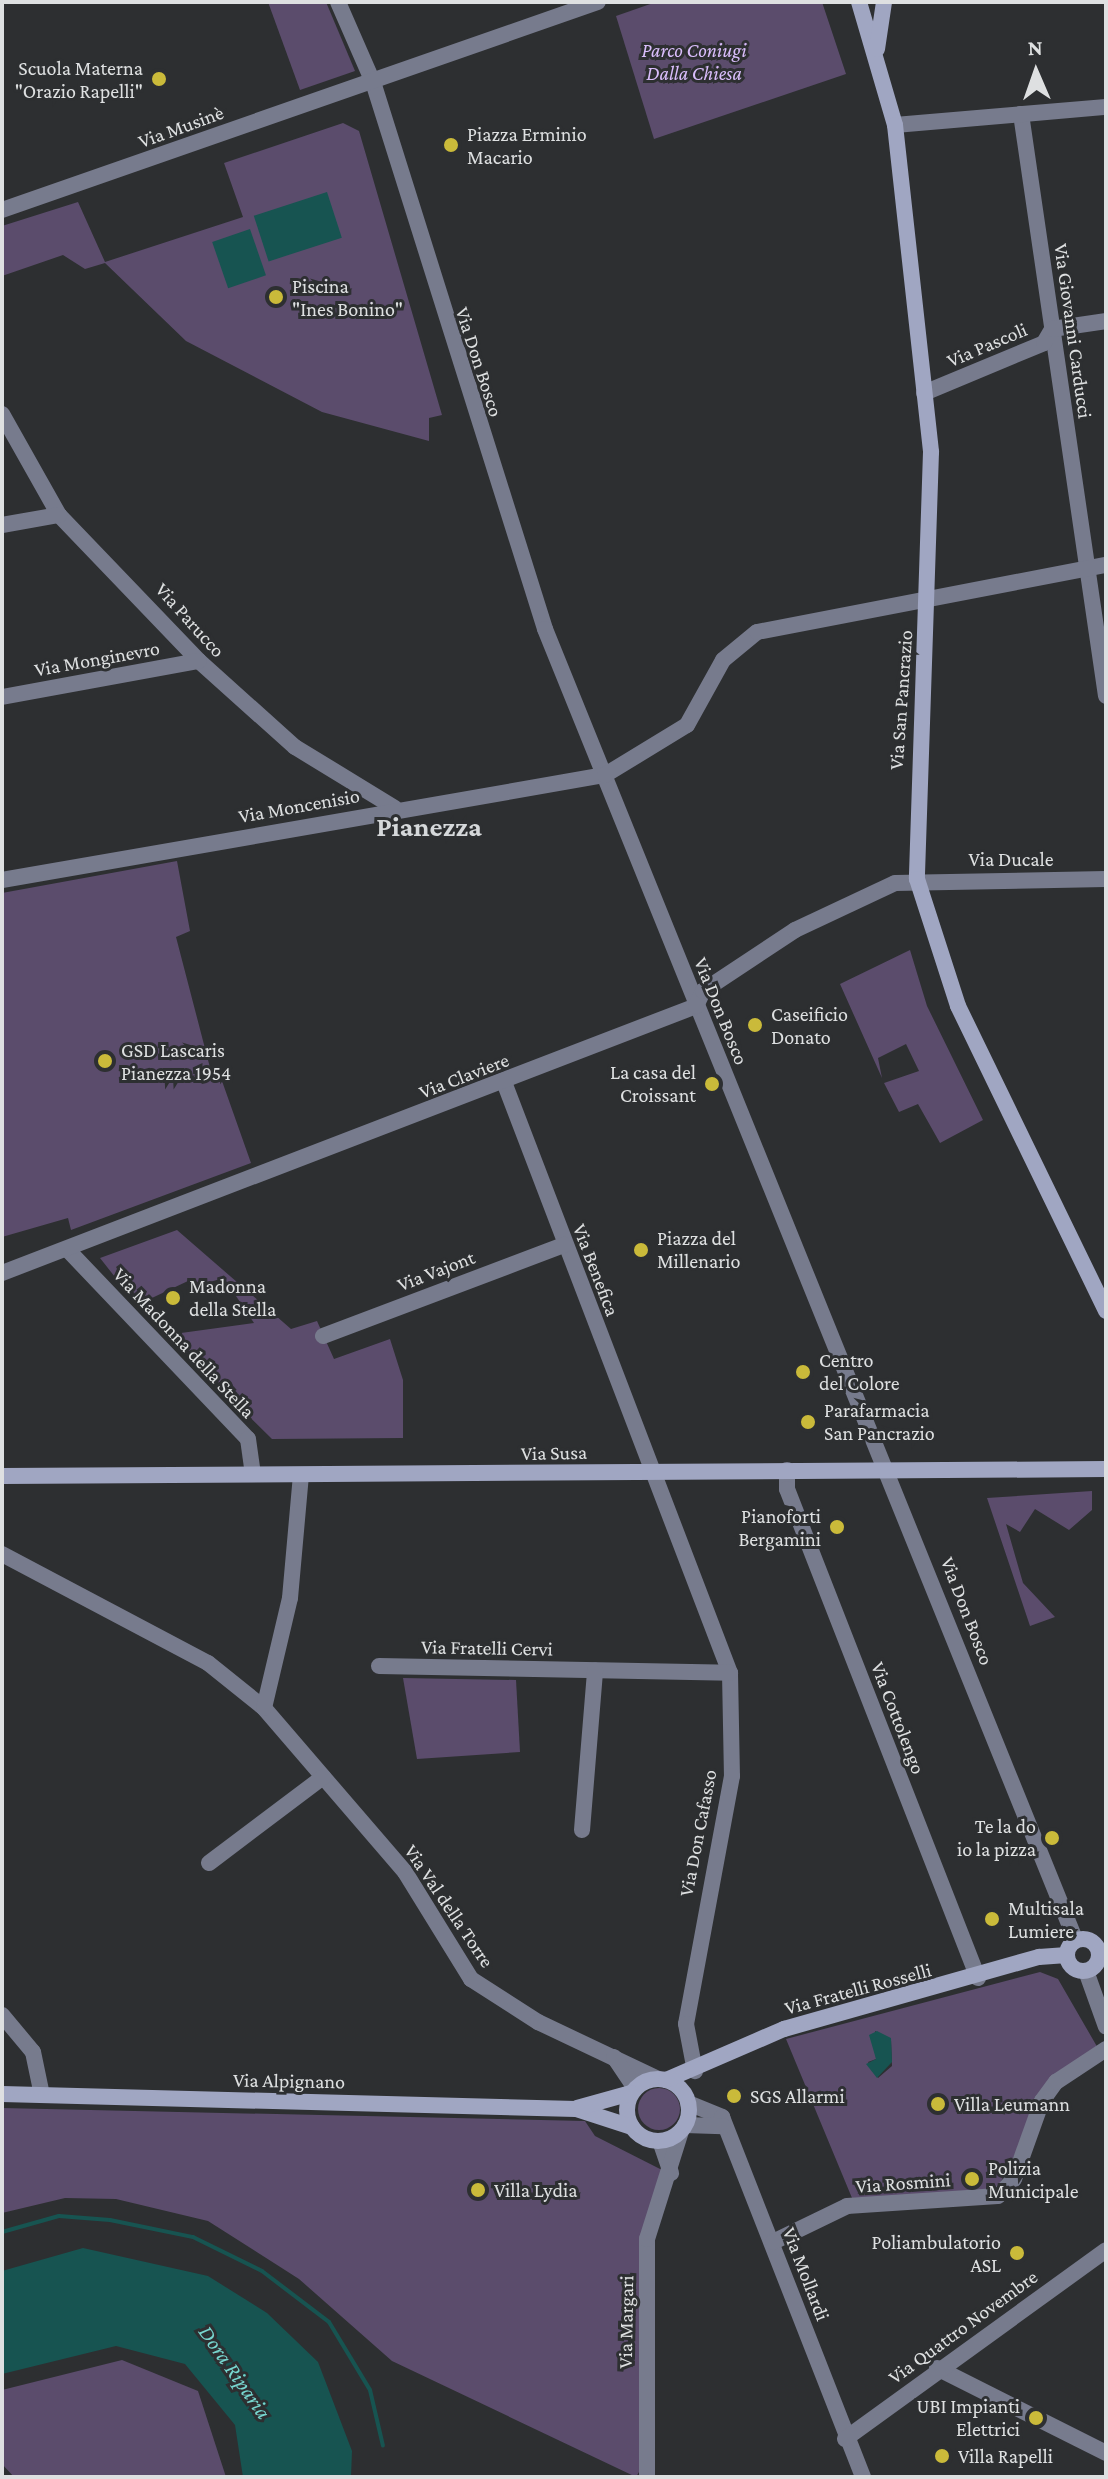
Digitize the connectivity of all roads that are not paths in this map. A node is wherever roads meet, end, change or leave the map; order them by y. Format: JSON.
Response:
{"nodes":[{"id":1,"x":338,"y":2,"type":"edge"},
{"id":2,"x":598,"y":2,"type":"edge"},
{"id":3,"x":859,"y":2,"type":"edge"},
{"id":4,"x":884,"y":2,"type":"edge"},
{"id":5,"x":876,"y":55,"type":"junction"},
{"id":6,"x":373,"y":82,"type":"junction"},
{"id":7,"x":1106,"y":107,"type":"edge"},
{"id":8,"x":1021,"y":114,"type":"junction"},
{"id":9,"x":895,"y":125,"type":"junction"},
{"id":10,"x":2,"y":210,"type":"edge"},
{"id":11,"x":1106,"y":321,"type":"edge"},
{"id":12,"x":1052,"y":329,"type":"junction"},
{"id":13,"x":924,"y":393,"type":"junction"},
{"id":14,"x":2,"y":414,"type":"edge"},
{"id":15,"x":59,"y":515,"type":"junction"},
{"id":16,"x":2,"y":525,"type":"edge"},
{"id":17,"x":1106,"y":565,"type":"edge"},
{"id":18,"x":1089,"y":569,"type":"junction"},
{"id":19,"x":928,"y":597,"type":"junction"},
{"id":20,"x":199,"y":661,"type":"junction"},
{"id":21,"x":1106,"y":696,"type":"edge"},
{"id":22,"x":2,"y":697,"type":"edge"},
{"id":23,"x":605,"y":775,"type":"junction"},
{"id":24,"x":395,"y":808,"type":"junction"},
{"id":25,"x":917,"y":879,"type":"junction"},
{"id":26,"x":1106,"y":879,"type":"edge"},
{"id":27,"x":2,"y":880,"type":"edge"},
{"id":28,"x":696,"y":1006,"type":"junction"},
{"id":29,"x":504,"y":1082,"type":"junction"},
{"id":30,"x":564,"y":1245,"type":"junction"},
{"id":31,"x":67,"y":1249,"type":"junction"},
{"id":32,"x":2,"y":1273,"type":"edge"},
{"id":33,"x":1106,"y":1311,"type":"edge"},
{"id":34,"x":323,"y":1336,"type":"dead end"},
{"id":35,"x":1106,"y":1457,"type":"edge"},
{"id":36,"x":891,"y":1469,"type":"junction"},
{"id":37,"x":1066,"y":1469,"type":"junction"},
{"id":38,"x":1106,"y":1469,"type":"edge"},
{"id":39,"x":787,"y":1470,"type":"junction"},
{"id":40,"x":652,"y":1472,"type":"junction"},
{"id":41,"x":253,"y":1474,"type":"junction"},
{"id":42,"x":301,"y":1475,"type":"junction"},
{"id":43,"x":2,"y":1476,"type":"edge"},
{"id":44,"x":2,"y":1554,"type":"edge"},
{"id":45,"x":379,"y":1666,"type":"dead end"},
{"id":46,"x":595,"y":1671,"type":"junction"},
{"id":47,"x":730,"y":1673,"type":"junction"},
{"id":48,"x":264,"y":1708,"type":"junction"},
{"id":49,"x":323,"y":1777,"type":"junction"},
{"id":50,"x":582,"y":1830,"type":"dead end"},
{"id":51,"x":209,"y":1863,"type":"dead end"},
{"id":52,"x":1102,"y":1944,"type":"edge"},
{"id":53,"x":1072,"y":1948,"type":"junction"},
{"id":54,"x":1086,"y":1971,"type":"junction"},
{"id":55,"x":978,"y":1978,"type":"junction"},
{"id":56,"x":1101,"y":2004,"type":"edge"},
{"id":57,"x":2,"y":2015,"type":"edge"},
{"id":58,"x":1106,"y":2027,"type":"edge"},
{"id":59,"x":1106,"y":2049,"type":"edge"},
{"id":60,"x":606,"y":2051,"type":"junction"},
{"id":61,"x":696,"y":2066,"type":"junction"},
{"id":62,"x":662,"y":2079,"type":"junction"},
{"id":63,"x":633,"y":2090,"type":"junction"},
{"id":64,"x":2,"y":2094,"type":"edge"},
{"id":65,"x":42,"y":2095,"type":"junction"},
{"id":66,"x":687,"y":2098,"type":"junction"},
{"id":67,"x":576,"y":2109,"type":"junction"},
{"id":68,"x":723,"y":2126,"type":"junction"},
{"id":69,"x":632,"y":2127,"type":"junction"},
{"id":70,"x":683,"y":2128,"type":"junction"},
{"id":71,"x":660,"y":2141,"type":"junction"},
{"id":72,"x":671,"y":2173,"type":"junction"},
{"id":73,"x":773,"y":2242,"type":"junction"},
{"id":74,"x":1106,"y":2250,"type":"edge"},
{"id":75,"x":937,"y":2368,"type":"junction"},
{"id":76,"x":845,"y":2439,"type":"junction"},
{"id":77,"x":1106,"y":2453,"type":"edge"},
{"id":78,"x":647,"y":2477,"type":"edge"},
{"id":79,"x":863,"y":2477,"type":"edge"}],
"edges":[{"from":1,"to":6,"type":"street"},
{"from":2,"to":6,"type":"street","name":"Via Musinè"},
{"from":3,"to":5,"type":"street","name":"Via San Pancrazio"},
{"from":4,"to":5,"type":"street","name":"Via San Pancrazio"},
{"from":5,"to":9,"type":"street","name":"Via San Pancrazio"},
{"from":6,"to":10,"type":"street","name":"Via Musinè"},
{"from":6,"to":23,"type":"street","name":"Via Don Bosco"},
{"from":7,"to":8,"type":"street"},
{"from":8,"to":9,"type":"street"},
{"from":8,"to":12,"type":"street","name":"Via Giovanni Carducci"},
{"from":9,"to":13,"type":"street","name":"Via San Pancrazio"},
{"from":11,"to":12,"type":"street","name":"Via Pascoli"},
{"from":12,"to":13,"type":"street","name":"Via Pascoli"},
{"from":12,"to":18,"type":"street","name":"Via Giovanni Carducci"},
{"from":13,"to":19,"type":"street","name":"Via San Pancrazio"},
{"from":14,"to":15,"type":"street","name":"Via Parucco"},
{"from":15,"to":16,"type":"street"},
{"from":15,"to":20,"type":"street","name":"Via Parucco"},
{"from":17,"to":18,"type":"street"},
{"from":18,"to":19,"type":"street"},
{"from":18,"to":21,"type":"street","name":"Via Giovanni Carducci"},
{"from":19,"to":23,"type":"street"},
{"from":19,"to":25,"type":"street","name":"Via San Pancrazio"},
{"from":20,"to":22,"type":"street","name":"Via Monginevro"},
{"from":20,"to":24,"type":"street","name":"Via Parucco"},
{"from":23,"to":24,"type":"street","name":"Via Moncenisio"},
{"from":23,"to":28,"type":"street","name":"Via Don Bosco"},
{"from":24,"to":27,"type":"street","name":"Via Moncenisio"},
{"from":25,"to":26,"type":"street","name":"Via Ducale"},
{"from":25,"to":28,"type":"street","name":"Via Claviere"},
{"from":25,"to":33,"type":"street","name":"Via San Pancrazio"},
{"from":28,"to":29,"type":"street","name":"Via Claviere"},
{"from":28,"to":36,"type":"street","name":"Via Don Bosco"},
{"from":29,"to":30,"type":"street","name":"Via Benefica"},
{"from":29,"to":31,"type":"street","name":"Via Claviere"},
{"from":30,"to":34,"type":"street","name":"Via Vajont"},
{"from":30,"to":40,"type":"street","name":"Via Benefica"},
{"from":31,"to":32,"type":"street","name":"Via Claviere"},
{"from":31,"to":41,"type":"street","name":"Via Madonna della Stella"},
{"from":35,"to":37,"type":"street"},
{"from":36,"to":37,"type":"street","name":"Via Susa"},
{"from":36,"to":39,"type":"street","name":"Via Susa"},
{"from":36,"to":53,"type":"street","name":"Via Don Bosco"},
{"from":37,"to":38,"type":"street","name":"Via Susa"},
{"from":39,"to":40,"type":"street","name":"Via Susa"},
{"from":39,"to":55,"type":"street","name":"Via Cottolengo"},
{"from":40,"to":42,"type":"street","name":"Via Susa"},
{"from":40,"to":47,"type":"street","name":"Via Don Cafasso"},
{"from":41,"to":42,"type":"street","name":"Via Susa"},
{"from":41,"to":43,"type":"street","name":"Via Susa"},
{"from":42,"to":48,"type":"street"},
{"from":44,"to":48,"type":"street","name":"Via Val della Torre"},
{"from":45,"to":46,"type":"street","name":"Via Fratelli Cervi"},
{"from":46,"to":47,"type":"street","name":"Via Fratelli Cervi"},
{"from":46,"to":50,"type":"street"},
{"from":47,"to":61,"type":"street","name":"Via Don Cafasso"},
{"from":48,"to":49,"type":"street","name":"Via Val della Torre"},
{"from":49,"to":51,"type":"street"},
{"from":49,"to":60,"type":"street","name":"Via Val della Torre"},
{"from":52,"to":53,"type":"street"},
{"from":52,"to":54,"type":"street"},
{"from":53,"to":54,"type":"street"},
{"from":53,"to":55,"type":"street","name":"Via Fratelli Rosselli"},
{"from":54,"to":56,"type":"street"},
{"from":55,"to":61,"type":"street","name":"Via Fratelli Rosselli"},
{"from":56,"to":58,"type":"street"},
{"from":57,"to":65,"type":"street"},
{"from":59,"to":73,"type":"street","name":"Via Rosmini"},
{"from":60,"to":62,"type":"street","name":"Via Val della Torre"},
{"from":60,"to":63,"type":"street","name":"Via Val della Torre"},
{"from":61,"to":62,"type":"street","name":"Via Fratelli Rosselli"},
{"from":61,"to":66,"type":"street"},
{"from":62,"to":63,"type":"street"},
{"from":62,"to":66,"type":"street"},
{"from":63,"to":67,"type":"street","name":"Via Alpignano"},
{"from":63,"to":69,"type":"street"},
{"from":64,"to":65,"type":"street","name":"Via Alpignano"},
{"from":65,"to":67,"type":"street","name":"Via Alpignano"},
{"from":66,"to":68,"type":"street"},
{"from":66,"to":70,"type":"street"},
{"from":67,"to":69,"type":"street","name":"Via Alpignano"},
{"from":68,"to":70,"type":"street"},
{"from":68,"to":73,"type":"street","name":"Via Mollardi"},
{"from":69,"to":71,"type":"street"},
{"from":70,"to":71,"type":"street"},
{"from":70,"to":72,"type":"street","name":"Via Margari"},
{"from":71,"to":72,"type":"street"},
{"from":72,"to":78,"type":"street","name":"Via Margari"},
{"from":73,"to":76,"type":"street","name":"Via Mollardi"},
{"from":74,"to":75,"type":"street","name":"Via Quattro Novembre"},
{"from":75,"to":76,"type":"street","name":"Via Quattro Novembre"},
{"from":75,"to":77,"type":"street"},
{"from":76,"to":79,"type":"street","name":"Via Mollardi"}]}
